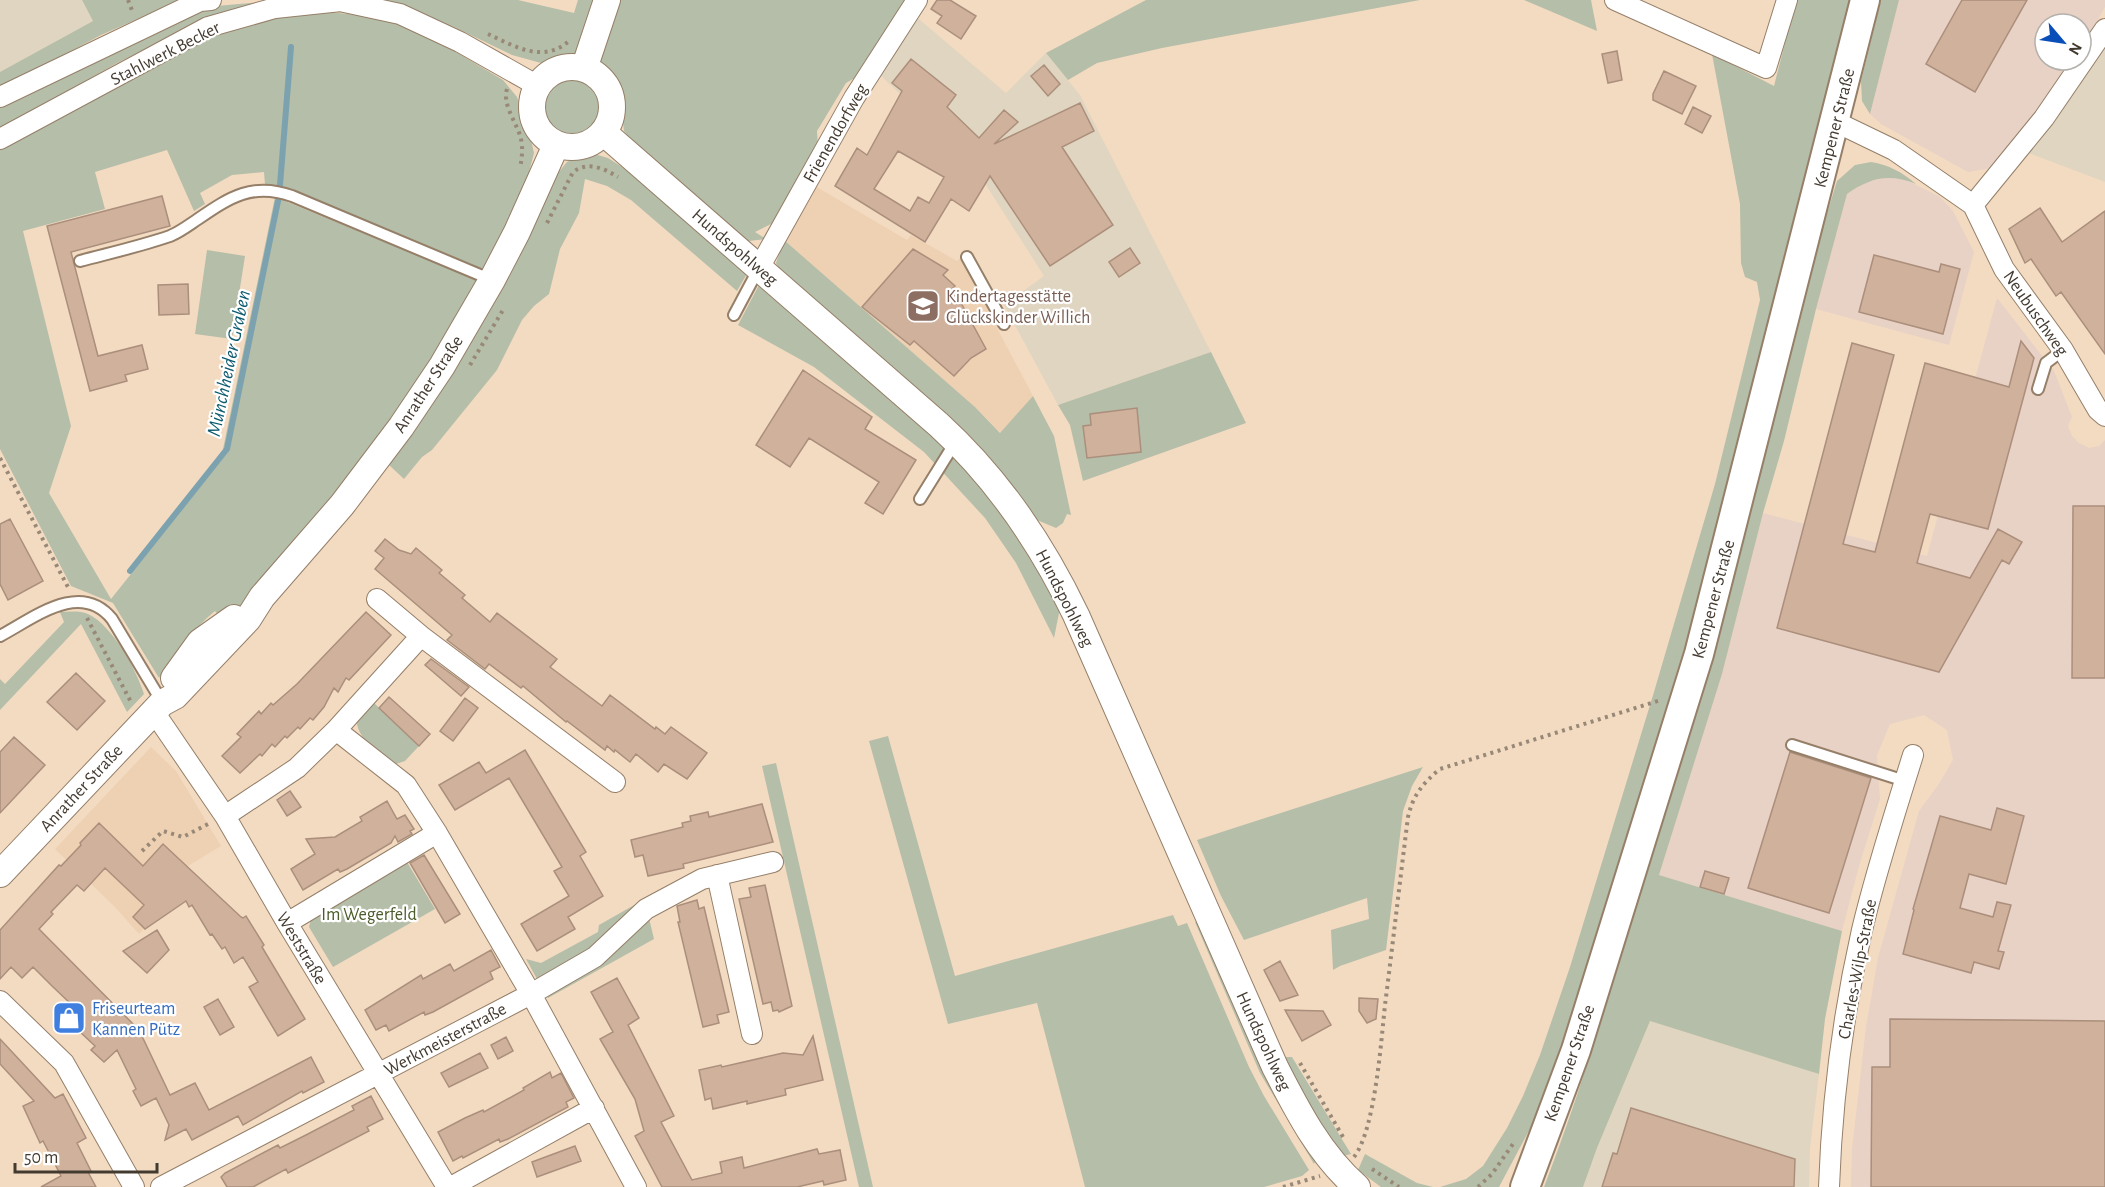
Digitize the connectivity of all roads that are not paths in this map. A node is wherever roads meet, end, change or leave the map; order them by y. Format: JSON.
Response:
{"nodes":[{"id":1,"x":211,"y":0,"type":"edge"},
{"id":2,"x":607,"y":0,"type":"edge"},
{"id":3,"x":917,"y":0,"type":"edge"},
{"id":4,"x":1615,"y":0,"type":"edge"},
{"id":5,"x":1787,"y":0,"type":"edge"},
{"id":6,"x":1865,"y":0,"type":"edge"},
{"id":7,"x":338,"y":1,"type":"edge"},
{"id":8,"x":2105,"y":29,"type":"edge"},
{"id":9,"x":584,"y":69,"type":"junction"},
{"id":10,"x":538,"y":86,"type":"junction"},
{"id":11,"x":0,"y":97,"type":"edge"},
{"id":12,"x":1836,"y":122,"type":"junction"},
{"id":13,"x":603,"y":132,"type":"junction"},
{"id":14,"x":0,"y":139,"type":"edge"},
{"id":15,"x":556,"y":145,"type":"junction"},
{"id":16,"x":1973,"y":205,"type":"junction"},
{"id":17,"x":967,"y":257,"type":"dead end"},
{"id":18,"x":80,"y":261,"type":"dead end"},
{"id":19,"x":759,"y":268,"type":"junction"},
{"id":20,"x":492,"y":280,"type":"junction"},
{"id":21,"x":734,"y":315,"type":"dead end"},
{"id":22,"x":1004,"y":324,"type":"dead end"},
{"id":23,"x":2063,"y":350,"type":"junction"},
{"id":24,"x":2038,"y":389,"type":"dead end"},
{"id":25,"x":2105,"y":416,"type":"edge"},
{"id":26,"x":956,"y":441,"type":"junction"},
{"id":27,"x":920,"y":499,"type":"dead end"},
{"id":28,"x":377,"y":599,"type":"dead end"},
{"id":29,"x":0,"y":636,"type":"edge"},
{"id":30,"x":421,"y":636,"type":"junction"},
{"id":31,"x":158,"y":707,"type":"junction"},
{"id":32,"x":336,"y":730,"type":"junction"},
{"id":33,"x":1792,"y":745,"type":"dead end"},
{"id":34,"x":1913,"y":755,"type":"dead end"},
{"id":35,"x":1905,"y":781,"type":"junction"},
{"id":36,"x":615,"y":782,"type":"dead end"},
{"id":37,"x":225,"y":816,"type":"junction"},
{"id":38,"x":437,"y":833,"type":"junction"},
{"id":39,"x":773,"y":862,"type":"dead end"},
{"id":40,"x":0,"y":874,"type":"edge"},
{"id":41,"x":717,"y":875,"type":"junction"},
{"id":42,"x":287,"y":923,"type":"junction"},
{"id":43,"x":531,"y":994,"type":"junction"},
{"id":44,"x":0,"y":1001,"type":"edge"},
{"id":45,"x":752,"y":1034,"type":"dead end"},
{"id":46,"x":1576,"y":1050,"type":"junction"},
{"id":47,"x":378,"y":1074,"type":"junction"},
{"id":48,"x":594,"y":1108,"type":"junction"},
{"id":49,"x":1363,"y":1173,"type":"edge"},
{"id":50,"x":134,"y":1187,"type":"edge"},
{"id":51,"x":162,"y":1187,"type":"edge"},
{"id":52,"x":449,"y":1187,"type":"edge"},
{"id":53,"x":636,"y":1187,"type":"edge"},
{"id":54,"x":1510,"y":1187,"type":"edge"},
{"id":55,"x":1526,"y":1187,"type":"edge"},
{"id":56,"x":1829,"y":1187,"type":"edge"}],
"edges":[{"from":1,"to":11,"type":"street","name":"Stahlwerk Becker"},
{"from":2,"to":9,"type":"street"},
{"from":3,"to":19,"type":"street","name":"Frienendorfweg"},
{"from":4,"to":5,"type":"street"},
{"from":6,"to":12,"type":"main road","name":"Kempener Straße"},
{"from":7,"to":10,"type":"street","name":"Stahlwerk Becker"},
{"from":7,"to":14,"type":"street","name":"Stahlwerk Becker"},
{"from":8,"to":16,"type":"street"},
{"from":9,"to":10,"type":"street"},
{"from":9,"to":13,"type":"street"},
{"from":10,"to":15,"type":"street"},
{"from":12,"to":16,"type":"street","name":"Neubuschweg"},
{"from":12,"to":46,"type":"main road","name":"Kempener Straße"},
{"from":13,"to":15,"type":"street"},
{"from":13,"to":19,"type":"street","name":"Hundspohlweg"},
{"from":15,"to":20,"type":"street","name":"Anrather Straße"},
{"from":16,"to":23,"type":"street","name":"Neubuschweg"},
{"from":17,"to":22,"type":"lane"},
{"from":18,"to":20,"type":"lane"},
{"from":19,"to":21,"type":"lane"},
{"from":19,"to":26,"type":"street","name":"Hundspohlweg"},
{"from":20,"to":31,"type":"street","name":"Anrather Straße"},
{"from":23,"to":24,"type":"lane"},
{"from":23,"to":25,"type":"street","name":"Neubuschweg"},
{"from":26,"to":27,"type":"lane"},
{"from":26,"to":49,"type":"street","name":"Hundspohlweg"},
{"from":28,"to":30,"type":"street"},
{"from":29,"to":31,"type":"lane"},
{"from":30,"to":32,"type":"street"},
{"from":30,"to":36,"type":"street"},
{"from":31,"to":37,"type":"street","name":"Weststraße"},
{"from":31,"to":40,"type":"street","name":"Anrather Straße"},
{"from":32,"to":37,"type":"street"},
{"from":32,"to":38,"type":"street"},
{"from":33,"to":35,"type":"lane"},
{"from":34,"to":35,"type":"street","name":"Charles-Wilp-Straße"},
{"from":35,"to":56,"type":"street","name":"Charles-Wilp-Straße"},
{"from":37,"to":42,"type":"street","name":"Weststraße"},
{"from":38,"to":42,"type":"street"},
{"from":38,"to":43,"type":"street"},
{"from":39,"to":41,"type":"street","name":"Werkmeisterstraße"},
{"from":41,"to":43,"type":"street","name":"Werkmeisterstraße"},
{"from":41,"to":45,"type":"street"},
{"from":42,"to":47,"type":"street","name":"Weststraße"},
{"from":43,"to":47,"type":"street","name":"Werkmeisterstraße"},
{"from":43,"to":48,"type":"street"},
{"from":44,"to":50,"type":"street"},
{"from":46,"to":54,"type":"main road"},
{"from":46,"to":55,"type":"main road","name":"Kempener Straße"},
{"from":47,"to":51,"type":"street","name":"Werkmeisterstraße"},
{"from":47,"to":52,"type":"street","name":"Weststraße"},
{"from":48,"to":52,"type":"street"},
{"from":48,"to":53,"type":"street"}]}
